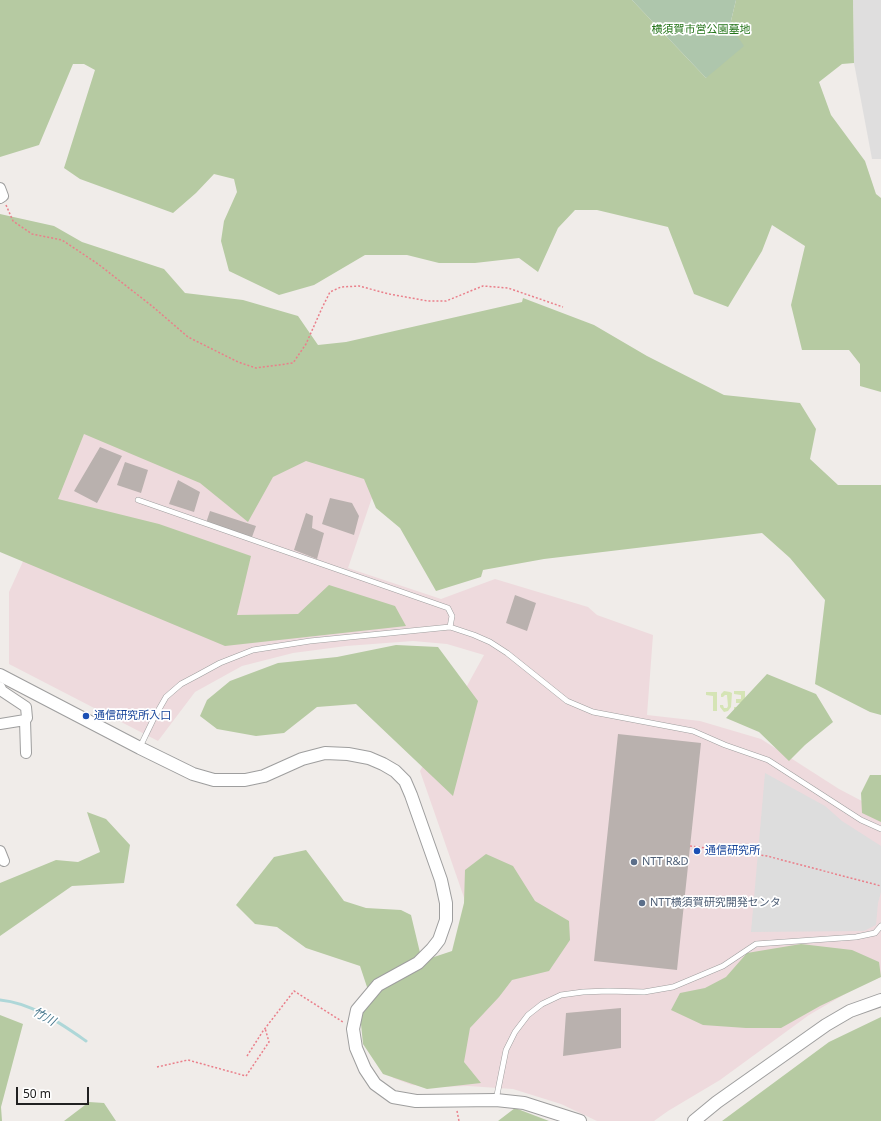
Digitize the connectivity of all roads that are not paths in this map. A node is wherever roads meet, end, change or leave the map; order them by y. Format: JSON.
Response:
{"nodes":[{"id":1,"x":138,"y":500,"type":"dead end"},
{"id":2,"x":450,"y":627,"type":"junction"},
{"id":3,"x":0,"y":675,"type":"edge"},
{"id":4,"x":0,"y":687,"type":"edge"},
{"id":5,"x":25,"y":720,"type":"junction"},
{"id":6,"x":0,"y":724,"type":"edge"},
{"id":7,"x":140,"y":748,"type":"junction"},
{"id":8,"x":26,"y":753,"type":"dead end"},
{"id":9,"x":881,"y":829,"type":"edge"},
{"id":10,"x":0,"y":851,"type":"edge"},
{"id":11,"x":4,"y":862,"type":"dead end"},
{"id":12,"x":881,"y":926,"type":"edge"},
{"id":13,"x":881,"y":1000,"type":"edge"},
{"id":14,"x":496,"y":1100,"type":"junction"},
{"id":15,"x":580,"y":1121,"type":"edge"},
{"id":16,"x":694,"y":1121,"type":"edge"}],
"edges":[{"from":1,"to":2,"type":"lane"},
{"from":2,"to":7,"type":"lane"},
{"from":2,"to":9,"type":"lane"},
{"from":3,"to":7,"type":"street"},
{"from":4,"to":5,"type":"street"},
{"from":5,"to":6,"type":"street"},
{"from":5,"to":8,"type":"street"},
{"from":7,"to":14,"type":"street"},
{"from":10,"to":11,"type":"street"},
{"from":12,"to":14,"type":"lane"},
{"from":13,"to":16,"type":"street"},
{"from":14,"to":15,"type":"street"}]}
